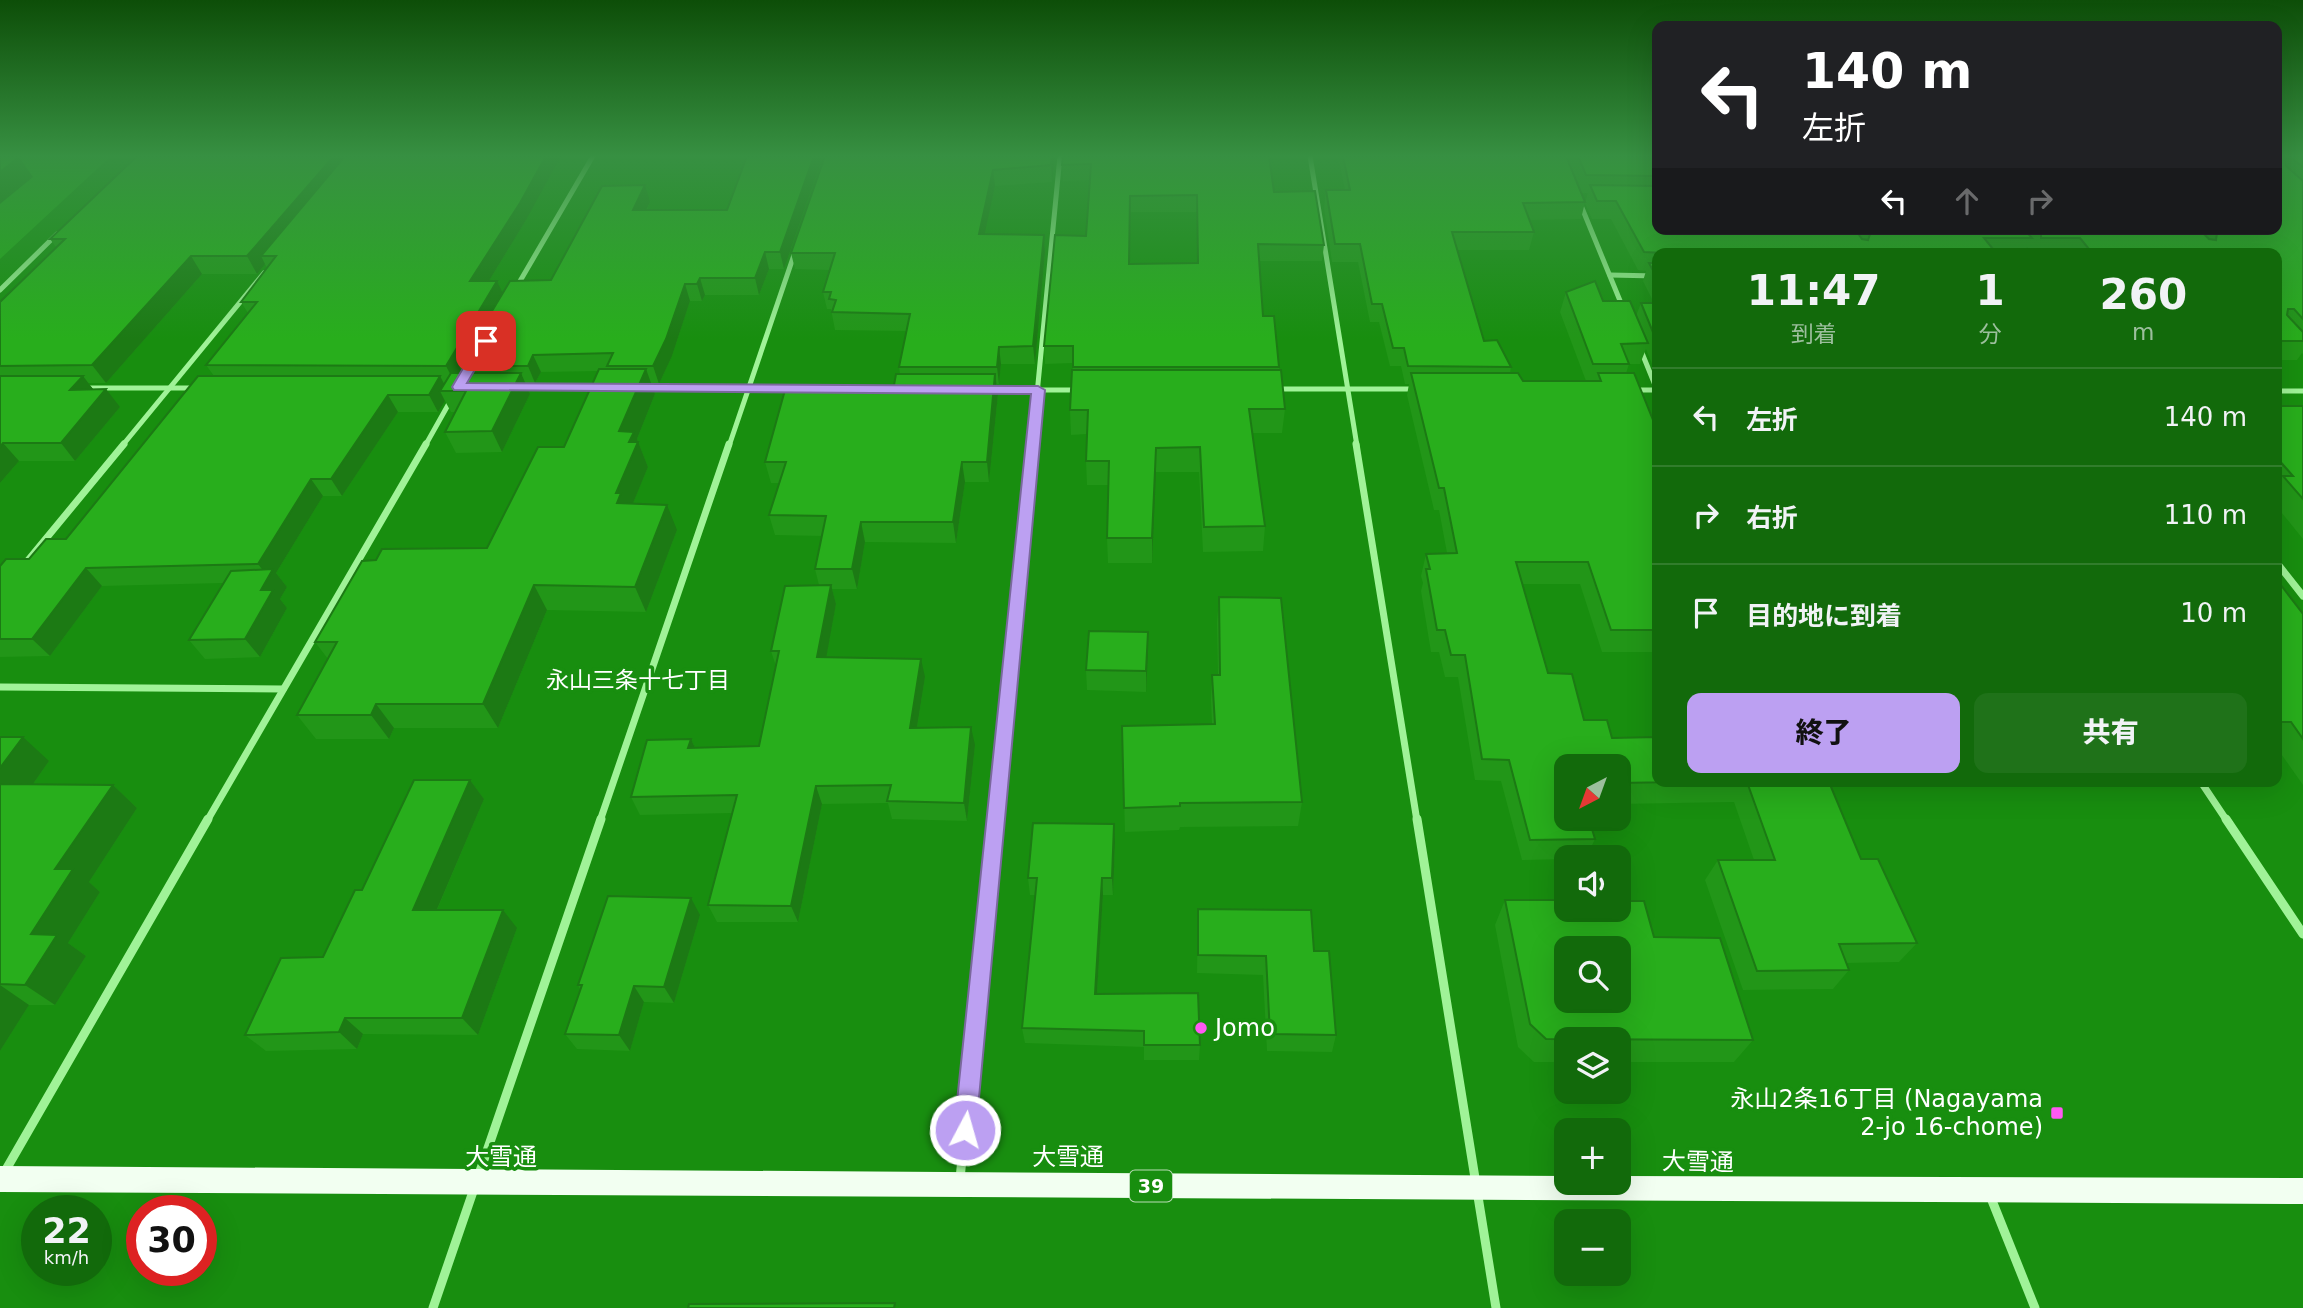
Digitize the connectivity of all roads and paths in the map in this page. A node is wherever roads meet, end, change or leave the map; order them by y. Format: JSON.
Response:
{"nodes":[{"id":1,"x":558,"y":217,"type":"edge"},
{"id":2,"x":1054,"y":217,"type":"edge"},
{"id":3,"x":1320,"y":217,"type":"edge"},
{"id":4,"x":1586,"y":217,"type":"edge"},
{"id":5,"x":67,"y":225,"type":"edge"},
{"id":6,"x":797,"y":246,"type":"edge"},
{"id":7,"x":273,"y":261,"type":"edge"},
{"id":8,"x":1610,"y":275,"type":"junction"},
{"id":9,"x":1652,"y":276,"type":"edge"},
{"id":10,"x":0,"y":290,"type":"edge"},
{"id":11,"x":513,"y":295,"type":"edge"},
{"id":12,"x":1626,"y":313,"type":"edge"},
{"id":13,"x":1636,"y":339,"type":"edge"},
{"id":14,"x":1652,"y":378,"type":"edge"},
{"id":15,"x":459,"y":387,"type":"edge"},
{"id":16,"x":78,"y":388,"type":"edge"},
{"id":17,"x":169,"y":388,"type":"junction"},
{"id":18,"x":197,"y":388,"type":"edge"},
{"id":19,"x":514,"y":388,"type":"edge"},
{"id":20,"x":610,"y":388,"type":"edge"},
{"id":21,"x":638,"y":388,"type":"edge"},
{"id":22,"x":1349,"y":388,"type":"junction"},
{"id":23,"x":748,"y":389,"type":"junction"},
{"id":24,"x":1268,"y":389,"type":"edge"},
{"id":25,"x":1429,"y":389,"type":"edge"},
{"id":26,"x":873,"y":390,"type":"edge"},
{"id":27,"x":983,"y":390,"type":"edge"},
{"id":28,"x":1038,"y":390,"type":"junction"},
{"id":29,"x":1092,"y":390,"type":"edge"},
{"id":30,"x":1617,"y":390,"type":"edge"},
{"id":31,"x":1652,"y":390,"type":"edge"},
{"id":32,"x":2282,"y":390,"type":"edge"},
{"id":33,"x":2303,"y":391,"type":"edge"},
{"id":34,"x":2282,"y":569,"type":"edge"},
{"id":35,"x":17,"y":574,"type":"edge"},
{"id":36,"x":2303,"y":596,"type":"edge"},
{"id":37,"x":0,"y":687,"type":"edge"},
{"id":38,"x":283,"y":690,"type":"junction"},
{"id":39,"x":2205,"y":787,"type":"edge"},
{"id":40,"x":2303,"y":934,"type":"edge"},
{"id":41,"x":0,"y":1180,"type":"edge"},
{"id":42,"x":475,"y":1185,"type":"junction"},
{"id":43,"x":960,"y":1185,"type":"junction"},
{"id":44,"x":1477,"y":1188,"type":"junction"},
{"id":45,"x":2303,"y":1191,"type":"edge"},
{"id":46,"x":1988,"y":1193,"type":"junction"},
{"id":47,"x":432,"y":1308,"type":"edge"},
{"id":48,"x":1496,"y":1308,"type":"edge"},
{"id":49,"x":2035,"y":1308,"type":"edge"}],
"edges":[{"from":1,"to":11,"type":"street"},
{"from":2,"to":28,"type":"street"},
{"from":3,"to":22,"type":"street"},
{"from":4,"to":8,"type":"street"},
{"from":5,"to":10,"type":"street"},
{"from":6,"to":23,"type":"street"},
{"from":7,"to":17,"type":"street"},
{"from":8,"to":9,"type":"street"},
{"from":8,"to":12,"type":"street"},
{"from":13,"to":14,"type":"street"},
{"from":15,"to":38,"type":"street"},
{"from":16,"to":17,"type":"street"},
{"from":17,"to":18,"type":"street"},
{"from":17,"to":35,"type":"street"},
{"from":19,"to":20,"type":"street"},
{"from":21,"to":23,"type":"street"},
{"from":22,"to":24,"type":"street"},
{"from":22,"to":25,"type":"street"},
{"from":22,"to":44,"type":"street"},
{"from":23,"to":26,"type":"street"},
{"from":23,"to":42,"type":"street"},
{"from":27,"to":28,"type":"street"},
{"from":28,"to":29,"type":"street"},
{"from":28,"to":43,"type":"street"},
{"from":30,"to":31,"type":"street"},
{"from":32,"to":33,"type":"street"},
{"from":34,"to":36,"type":"street"},
{"from":37,"to":38,"type":"street"},
{"from":38,"to":41,"type":"street"},
{"from":39,"to":40,"type":"street"},
{"from":41,"to":42,"type":"highway","name":"大雪通","number":"39"},
{"from":42,"to":43,"type":"highway","name":"大雪通","number":"39"},
{"from":42,"to":47,"type":"street"},
{"from":43,"to":44,"type":"highway","name":"大雪通","number":"39"},
{"from":44,"to":46,"type":"highway","name":"大雪通","number":"39"},
{"from":44,"to":48,"type":"street"},
{"from":45,"to":46,"type":"highway","name":"大雪通","number":"39"},
{"from":46,"to":49,"type":"street"}]}
